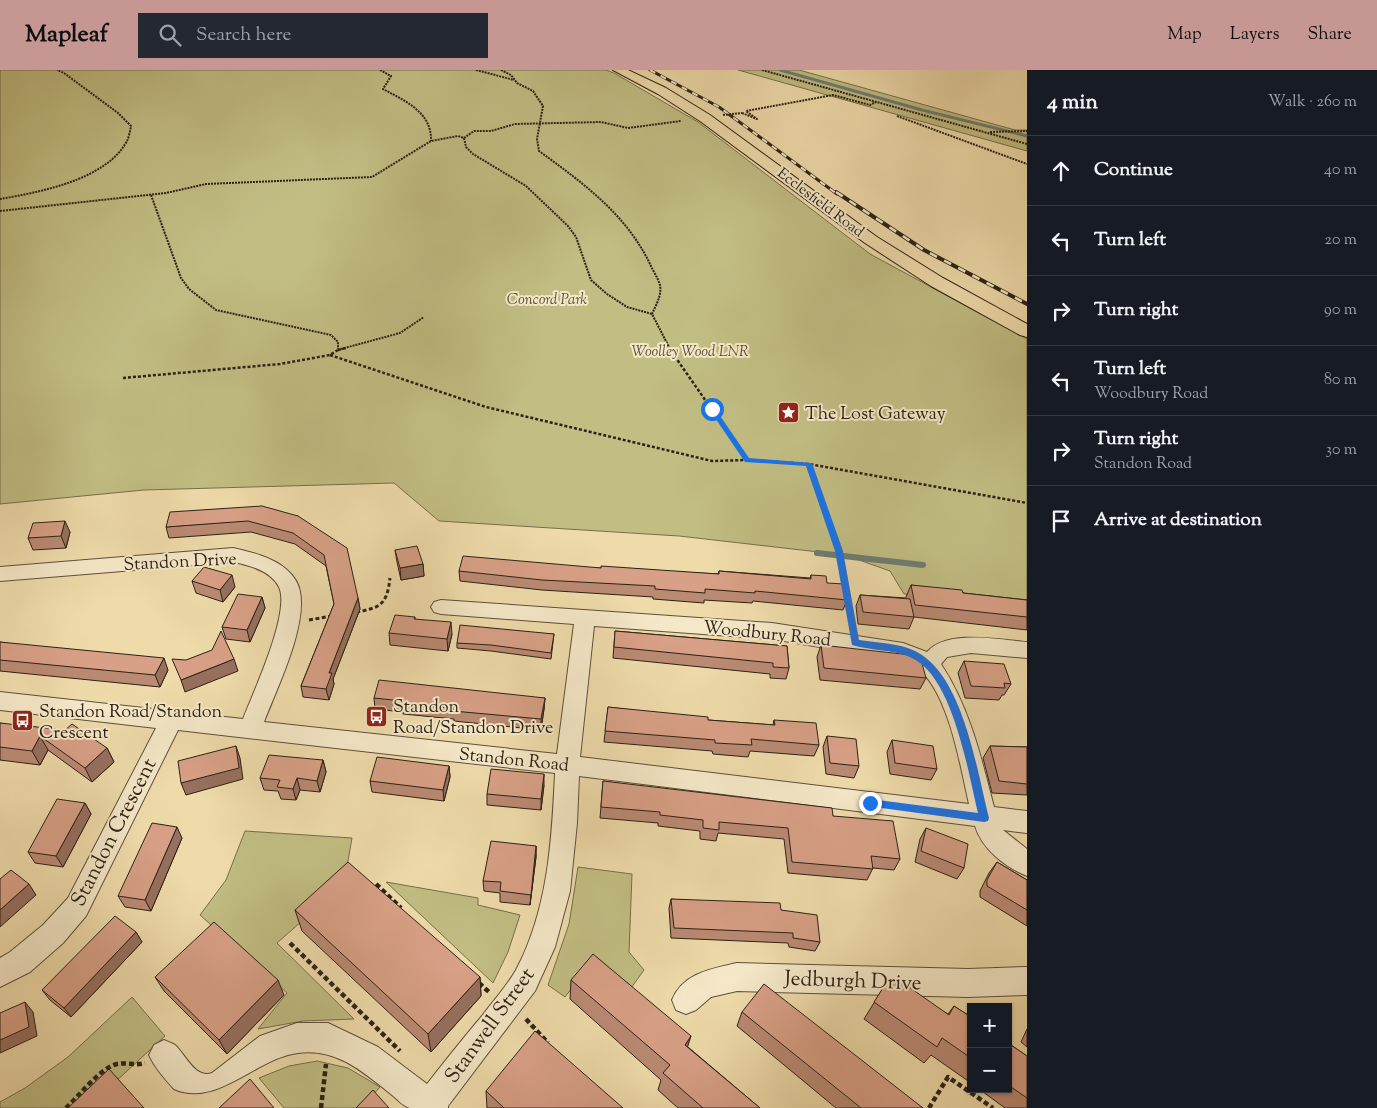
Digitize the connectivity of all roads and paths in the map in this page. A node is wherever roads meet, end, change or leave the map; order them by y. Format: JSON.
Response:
{"nodes":[{"id":1,"x":57,"y":70,"type":"edge"},
{"id":2,"x":380,"y":70,"type":"edge"},
{"id":3,"x":476,"y":70,"type":"edge"},
{"id":4,"x":501,"y":70,"type":"edge"},
{"id":5,"x":618,"y":70,"type":"edge"},
{"id":6,"x":762,"y":70,"type":"edge"},
{"id":7,"x":514,"y":80,"type":"junction"},
{"id":8,"x":876,"y":102,"type":"junction"},
{"id":9,"x":722,"y":115,"type":"dead end"},
{"id":10,"x":897,"y":116,"type":"dead end"},
{"id":11,"x":705,"y":118,"type":"junction"},
{"id":12,"x":540,"y":123,"type":"junction"},
{"id":13,"x":1027,"y":131,"type":"edge"},
{"id":14,"x":982,"y":132,"type":"junction"},
{"id":15,"x":464,"y":138,"type":"junction"},
{"id":16,"x":432,"y":141,"type":"junction"},
{"id":17,"x":1027,"y":144,"type":"edge"},
{"id":18,"x":1027,"y":164,"type":"edge"},
{"id":19,"x":151,"y":194,"type":"junction"},
{"id":20,"x":0,"y":199,"type":"edge"},
{"id":21,"x":0,"y":211,"type":"edge"},
{"id":22,"x":652,"y":314,"type":"junction"},
{"id":23,"x":424,"y":317,"type":"dead end"},
{"id":24,"x":1027,"y":331,"type":"edge"},
{"id":25,"x":338,"y":350,"type":"junction"},
{"id":26,"x":330,"y":355,"type":"junction"},
{"id":27,"x":123,"y":378,"type":"dead end"},
{"id":28,"x":747,"y":460,"type":"junction"},
{"id":29,"x":809,"y":464,"type":"junction"},
{"id":30,"x":1027,"y":502,"type":"edge"},
{"id":31,"x":0,"y":574,"type":"edge"},
{"id":32,"x":390,"y":578,"type":"dead end"},
{"id":33,"x":441,"y":607,"type":"dead end"},
{"id":34,"x":348,"y":613,"type":"edge"},
{"id":35,"x":339,"y":615,"type":"edge"},
{"id":36,"x":585,"y":617,"type":"junction"},
{"id":37,"x":288,"y":623,"type":"junction"},
{"id":38,"x":855,"y":643,"type":"junction"},
{"id":39,"x":1027,"y":650,"type":"edge"},
{"id":40,"x":928,"y":665,"type":"junction"},
{"id":41,"x":0,"y":701,"type":"edge"},
{"id":42,"x":171,"y":720,"type":"junction"},
{"id":43,"x":250,"y":730,"type":"junction"},
{"id":44,"x":567,"y":764,"type":"junction"},
{"id":45,"x":984,"y":818,"type":"junction"},
{"id":46,"x":1027,"y":822,"type":"edge"},
{"id":47,"x":1027,"y":864,"type":"edge"},
{"id":48,"x":376,"y":884,"type":"edge"},
{"id":49,"x":403,"y":910,"type":"edge"},
{"id":50,"x":290,"y":943,"type":"dead end"},
{"id":51,"x":0,"y":973,"type":"edge"},
{"id":52,"x":472,"y":976,"type":"edge"},
{"id":53,"x":1027,"y":982,"type":"edge"},
{"id":54,"x":686,"y":1000,"type":"dead end"},
{"id":55,"x":518,"y":1010,"type":"junction"},
{"id":56,"x":328,"y":1038,"type":"junction"},
{"id":57,"x":553,"y":1048,"type":"edge"},
{"id":58,"x":164,"y":1055,"type":"joint"},
{"id":59,"x":403,"y":1084,"type":"junction"},
{"id":60,"x":432,"y":1106,"type":"edge"},
{"id":61,"x":66,"y":1108,"type":"edge"},
{"id":62,"x":321,"y":1108,"type":"edge"},
{"id":63,"x":930,"y":1108,"type":"edge"},
{"id":64,"x":993,"y":1108,"type":"edge"}],
"edges":[{"from":1,"to":20,"type":"path"},
{"from":2,"to":16,"type":"path"},
{"from":3,"to":7,"type":"path"},
{"from":4,"to":7,"type":"path"},
{"from":5,"to":11,"type":"main road","name":"Ecclesfield Road"},
{"from":6,"to":8,"type":"path"},
{"from":7,"to":12,"type":"path"},
{"from":8,"to":9,"type":"path","bridge":true},
{"from":8,"to":14,"type":"path"},
{"from":10,"to":18,"type":"path"},
{"from":11,"to":12,"type":"path"},
{"from":11,"to":24,"type":"main road","name":"Ecclesfield Road"},
{"from":12,"to":15,"type":"path"},
{"from":12,"to":22,"type":"path"},
{"from":13,"to":14,"type":"path"},
{"from":14,"to":17,"type":"path"},
{"from":15,"to":16,"type":"path"},
{"from":15,"to":22,"type":"path"},
{"from":16,"to":19,"type":"path"},
{"from":19,"to":21,"type":"path"},
{"from":19,"to":25,"type":"path"},
{"from":22,"to":28,"type":"path"},
{"from":23,"to":25,"type":"path"},
{"from":25,"to":26,"type":"path"},
{"from":26,"to":27,"type":"path"},
{"from":26,"to":28,"type":"path"},
{"from":28,"to":29,"type":"path"},
{"from":29,"to":30,"type":"path"},
{"from":29,"to":38,"type":"path"},
{"from":31,"to":37,"type":"street","name":"Standon Drive"},
{"from":32,"to":34,"type":"path"},
{"from":33,"to":36,"type":"street","name":"Woodbury Road"},
{"from":35,"to":37,"type":"path"},
{"from":36,"to":38,"type":"street","name":"Woodbury Road"},
{"from":36,"to":44,"type":"street"},
{"from":37,"to":43,"type":"street","name":"Standon Drive"},
{"from":38,"to":40,"type":"street","name":"Woodbury Road"},
{"from":39,"to":40,"type":"street"},
{"from":40,"to":45,"type":"street","name":"Woodbury Road"},
{"from":41,"to":42,"type":"street","name":"Standon Road"},
{"from":42,"to":43,"type":"street","name":"Standon Road"},
{"from":42,"to":51,"type":"street","name":"Standon Crescent"},
{"from":43,"to":44,"type":"street","name":"Standon Road"},
{"from":44,"to":45,"type":"street","name":"Standon Road"},
{"from":44,"to":55,"type":"street","name":"Stanwell Street"},
{"from":45,"to":46,"type":"street","name":"Standon Road"},
{"from":45,"to":47,"type":"street","name":"Woodbury Road"},
{"from":48,"to":49,"type":"path"},
{"from":50,"to":59,"type":"path"},
{"from":52,"to":55,"type":"path"},
{"from":53,"to":54,"type":"street","name":"Jedburgh Drive"},
{"from":55,"to":57,"type":"path"},
{"from":55,"to":60,"type":"street","name":"Stanwell Street"},
{"from":56,"to":58,"type":"street"},
{"from":56,"to":59,"type":"street"},
{"from":56,"to":62,"type":"path"},
{"from":58,"to":61,"type":"path"},
{"from":59,"to":60,"type":"street"},
{"from":63,"to":64,"type":"path"}]}
